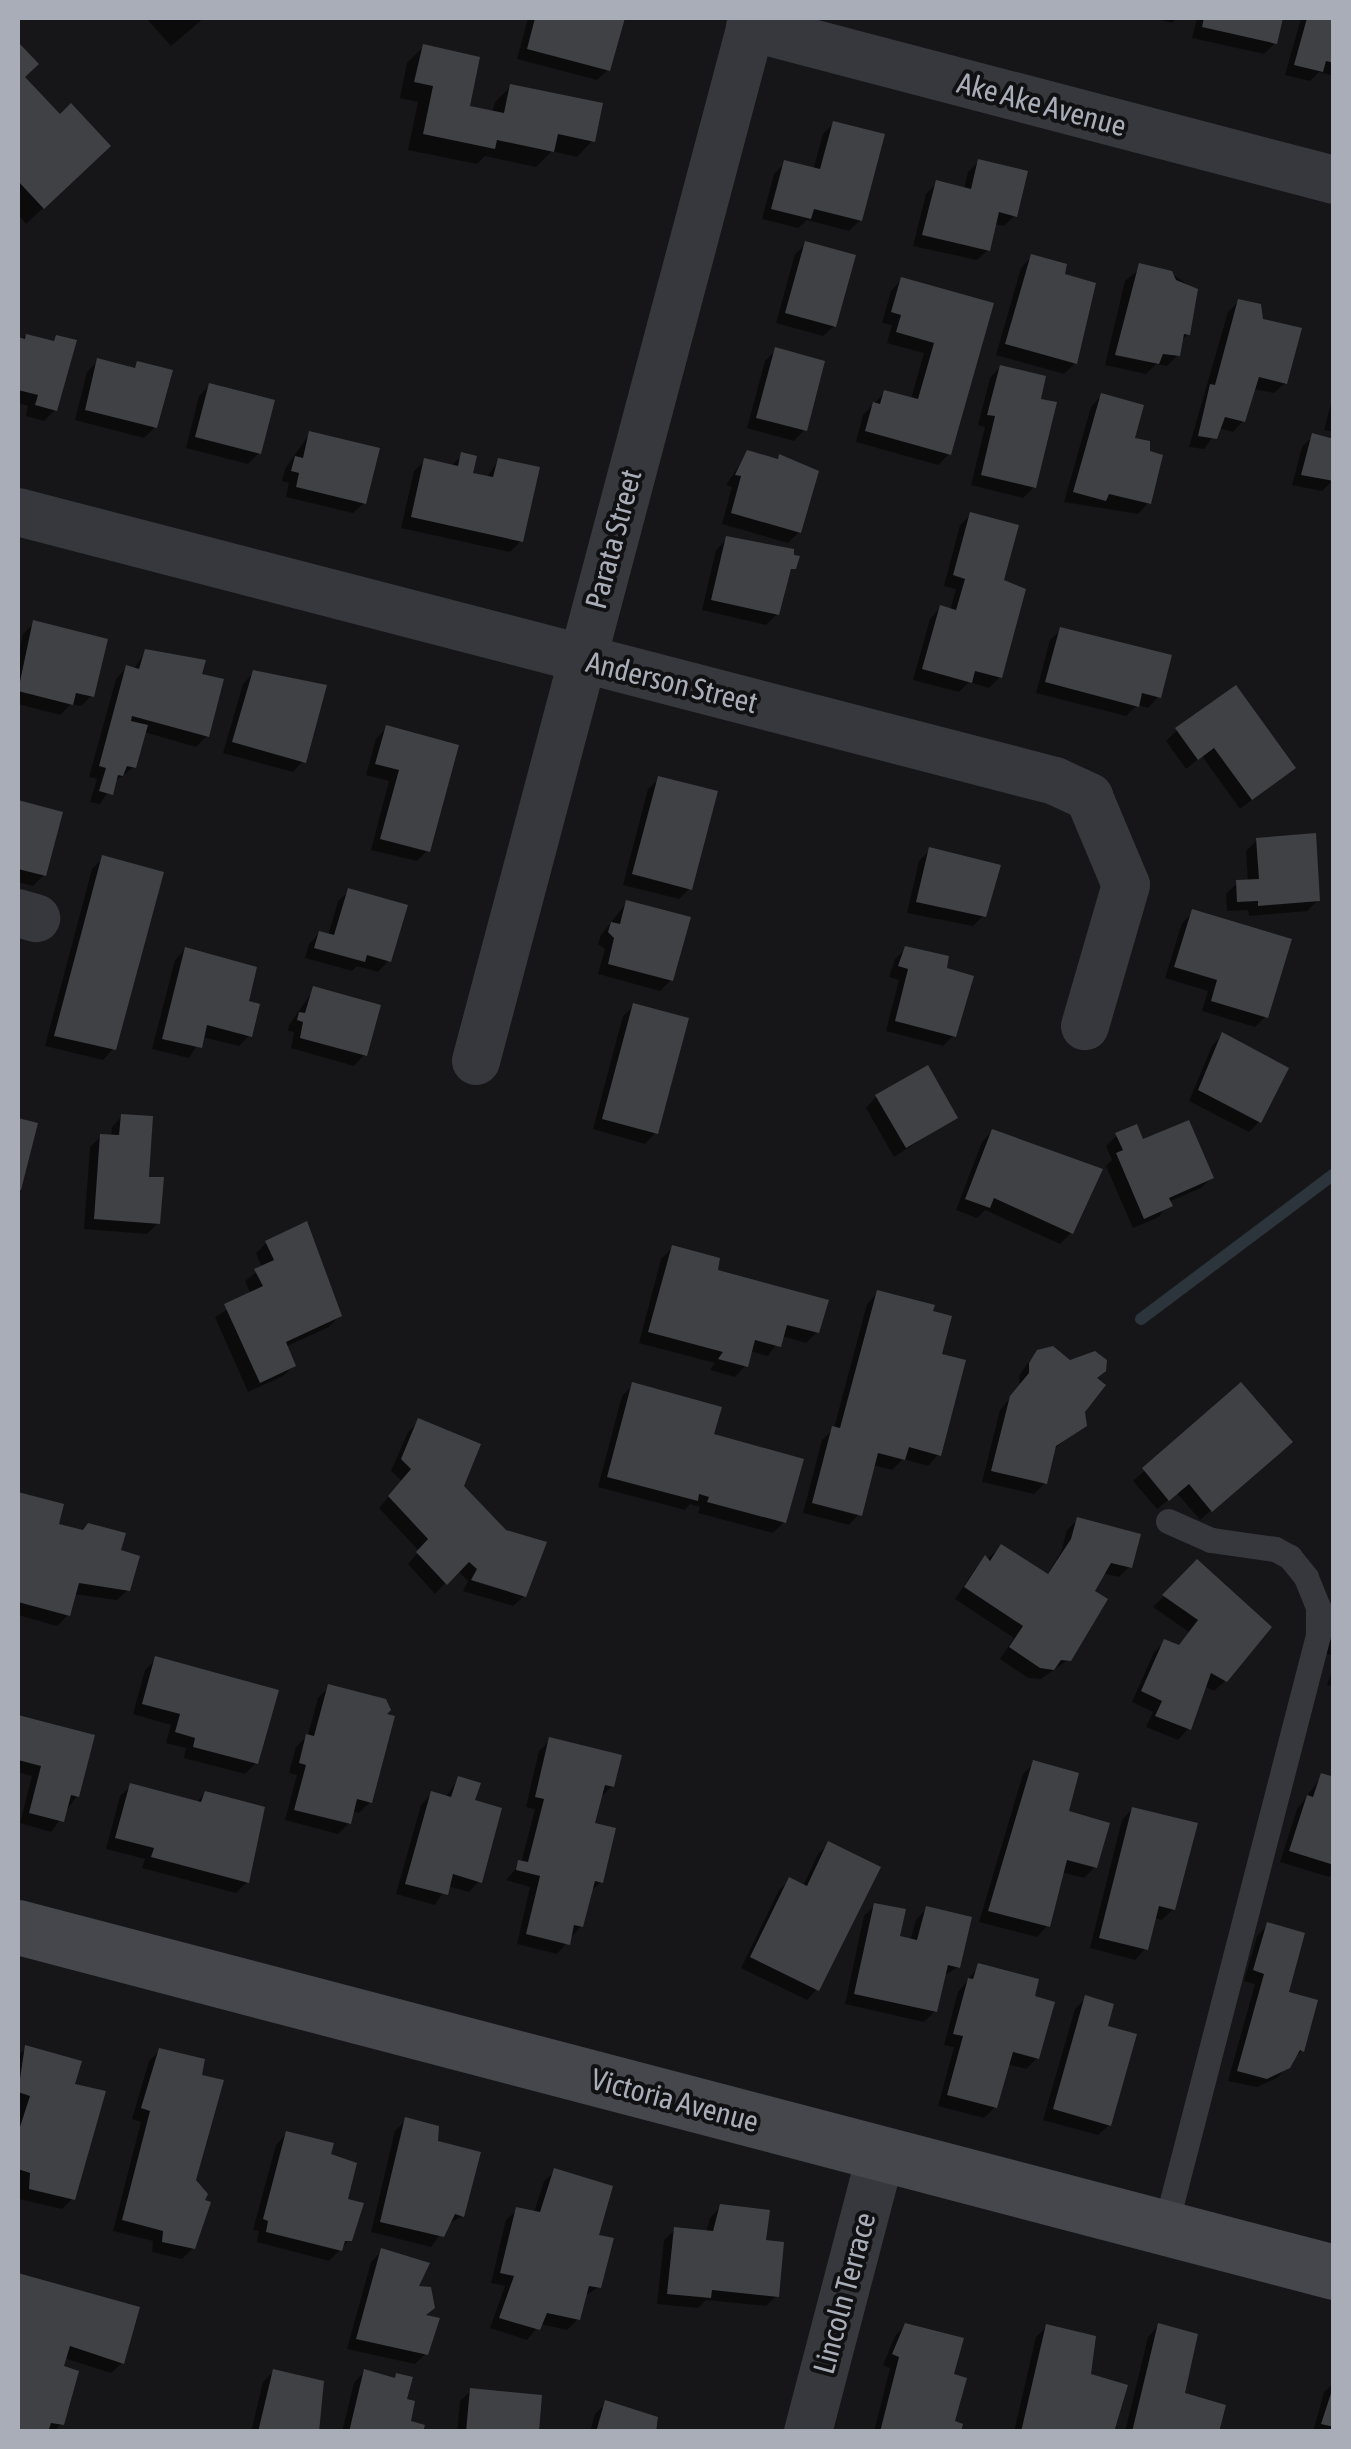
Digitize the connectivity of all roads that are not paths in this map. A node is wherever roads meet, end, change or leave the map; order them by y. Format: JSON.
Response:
{"nodes":[{"id":1,"x":752,"y":22,"type":"edge"},
{"id":2,"x":1334,"y":180,"type":"edge"},
{"id":3,"x":18,"y":512,"type":"edge"},
{"id":4,"x":581,"y":659,"type":"junction"},
{"id":5,"x":1084,"y":1026,"type":"dead end"},
{"id":6,"x":476,"y":1061,"type":"dead end"},
{"id":7,"x":1168,"y":1521,"type":"dead end"},
{"id":8,"x":18,"y":1927,"type":"edge"},
{"id":9,"x":881,"y":2154,"type":"junction"},
{"id":10,"x":1165,"y":2228,"type":"junction"},
{"id":11,"x":1334,"y":2272,"type":"edge"},
{"id":12,"x":808,"y":2432,"type":"edge"}],
"edges":[{"from":1,"to":2,"type":"street","name":"Ake Ake Avenue"},
{"from":1,"to":4,"type":"street","name":"Parata Street"},
{"from":3,"to":4,"type":"street","name":"Anderson Street"},
{"from":4,"to":5,"type":"street","name":"Anderson Street"},
{"from":4,"to":6,"type":"street","name":"Parata Street"},
{"from":7,"to":10,"type":"lane"},
{"from":8,"to":9,"type":"street","name":"Victoria Avenue"},
{"from":9,"to":10,"type":"street","name":"Victoria Avenue"},
{"from":9,"to":12,"type":"street","name":"Lincoln Terrace"},
{"from":10,"to":11,"type":"street","name":"Victoria Avenue"}]}
